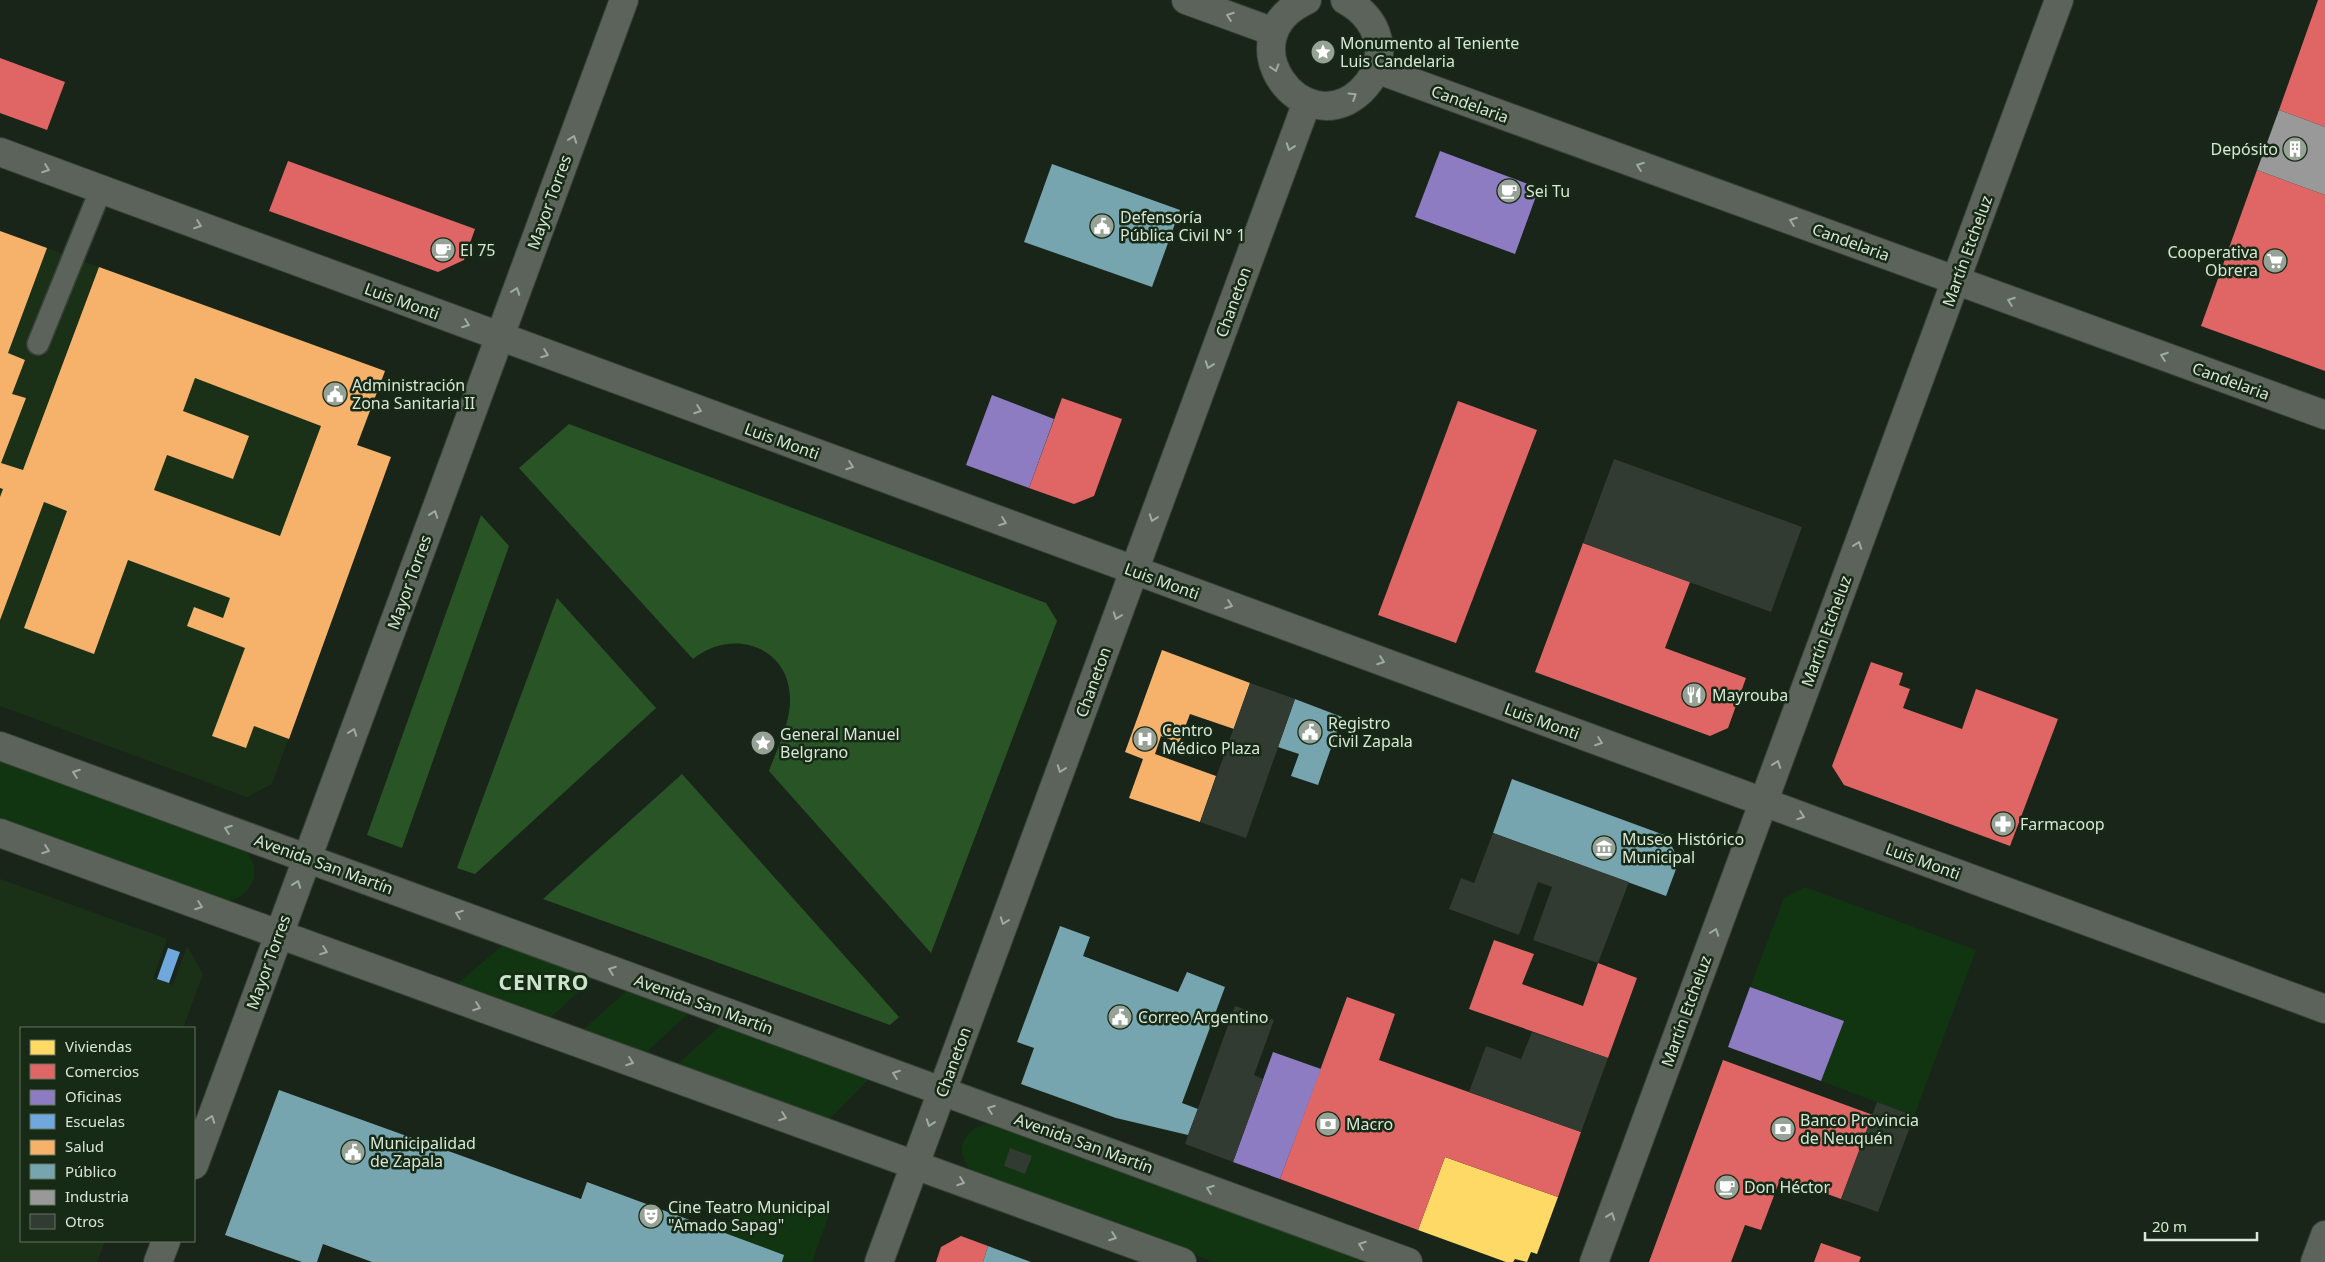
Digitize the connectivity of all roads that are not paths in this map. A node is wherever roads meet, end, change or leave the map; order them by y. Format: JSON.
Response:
{"nodes":[{"id":1,"x":624,"y":0,"type":"edge"},
{"id":2,"x":1186,"y":0,"type":"edge"},
{"id":3,"x":1307,"y":0,"type":"edge"},
{"id":4,"x":1345,"y":0,"type":"edge"},
{"id":5,"x":2059,"y":0,"type":"edge"},
{"id":6,"x":1274,"y":32,"type":"junction"},
{"id":7,"x":1376,"y":69,"type":"junction"},
{"id":8,"x":1306,"y":102,"type":"junction"},
{"id":9,"x":0,"y":152,"type":"edge"},
{"id":10,"x":101,"y":189,"type":"junction"},
{"id":11,"x":1956,"y":280,"type":"junction"},
{"id":12,"x":500,"y":337,"type":"junction"},
{"id":13,"x":38,"y":344,"type":"dead end"},
{"id":14,"x":2325,"y":415,"type":"edge"},
{"id":15,"x":1134,"y":570,"type":"junction"},
{"id":16,"x":0,"y":746,"type":"edge"},
{"id":17,"x":1763,"y":802,"type":"junction"},
{"id":18,"x":0,"y":834,"type":"edge"},
{"id":19,"x":307,"y":858,"type":"junction"},
{"id":20,"x":279,"y":935,"type":"junction"},
{"id":21,"x":2325,"y":1009,"type":"edge"},
{"id":22,"x":942,"y":1091,"type":"junction"},
{"id":23,"x":195,"y":1162,"type":"edge"},
{"id":24,"x":915,"y":1165,"type":"junction"},
{"id":25,"x":2325,"y":1235,"type":"edge"},
{"id":26,"x":166,"y":1242,"type":"edge"},
{"id":27,"x":158,"y":1262,"type":"edge"},
{"id":28,"x":879,"y":1262,"type":"edge"},
{"id":29,"x":1182,"y":1262,"type":"edge"},
{"id":30,"x":1408,"y":1262,"type":"edge"},
{"id":31,"x":1594,"y":1262,"type":"edge"},
{"id":32,"x":2315,"y":1262,"type":"edge"}],
"edges":[{"from":12,"to":1,"type":"street","name":"Mayor Torres","one_way":true},
{"from":6,"to":2,"type":"street","one_way":true},
{"from":3,"to":6,"type":"street"},
{"from":4,"to":7,"type":"street"},
{"from":5,"to":11,"type":"street","name":"Martín Etcheluz"},
{"from":6,"to":8,"type":"street","one_way":true},
{"from":8,"to":7,"type":"street","one_way":true},
{"from":11,"to":7,"type":"street","name":"Candelaria","one_way":true},
{"from":8,"to":15,"type":"street","name":"Chaneton","one_way":true},
{"from":9,"to":10,"type":"street","name":"Luis Monti","one_way":true},
{"from":10,"to":12,"type":"street","name":"Luis Monti","one_way":true},
{"from":10,"to":13,"type":"lane"},
{"from":14,"to":11,"type":"street","name":"Candelaria","one_way":true},
{"from":17,"to":11,"type":"street","name":"Martín Etcheluz","one_way":true},
{"from":12,"to":15,"type":"street","name":"Luis Monti","one_way":true},
{"from":19,"to":12,"type":"street","name":"Mayor Torres","one_way":true},
{"from":15,"to":17,"type":"street","name":"Luis Monti","one_way":true},
{"from":15,"to":22,"type":"street","name":"Chaneton","one_way":true},
{"from":19,"to":16,"type":"street","name":"Avenida San Martín","one_way":true},
{"from":17,"to":21,"type":"street","name":"Luis Monti","one_way":true},
{"from":31,"to":17,"type":"street","name":"Martín Etcheluz","one_way":true},
{"from":18,"to":20,"type":"street","one_way":true},
{"from":20,"to":19,"type":"street","name":"Mayor Torres","one_way":true},
{"from":22,"to":19,"type":"street","name":"Avenida San Martín","one_way":true},
{"from":23,"to":20,"type":"street","name":"Mayor Torres","one_way":true},
{"from":20,"to":24,"type":"street","one_way":true},
{"from":22,"to":24,"type":"street","name":"Chaneton","one_way":true},
{"from":30,"to":22,"type":"street","name":"Avenida San Martín","one_way":true},
{"from":24,"to":28,"type":"street","name":"Chaneton"},
{"from":24,"to":29,"type":"street","one_way":true},
{"from":25,"to":32,"type":"street"},
{"from":26,"to":27,"type":"street"}]}
